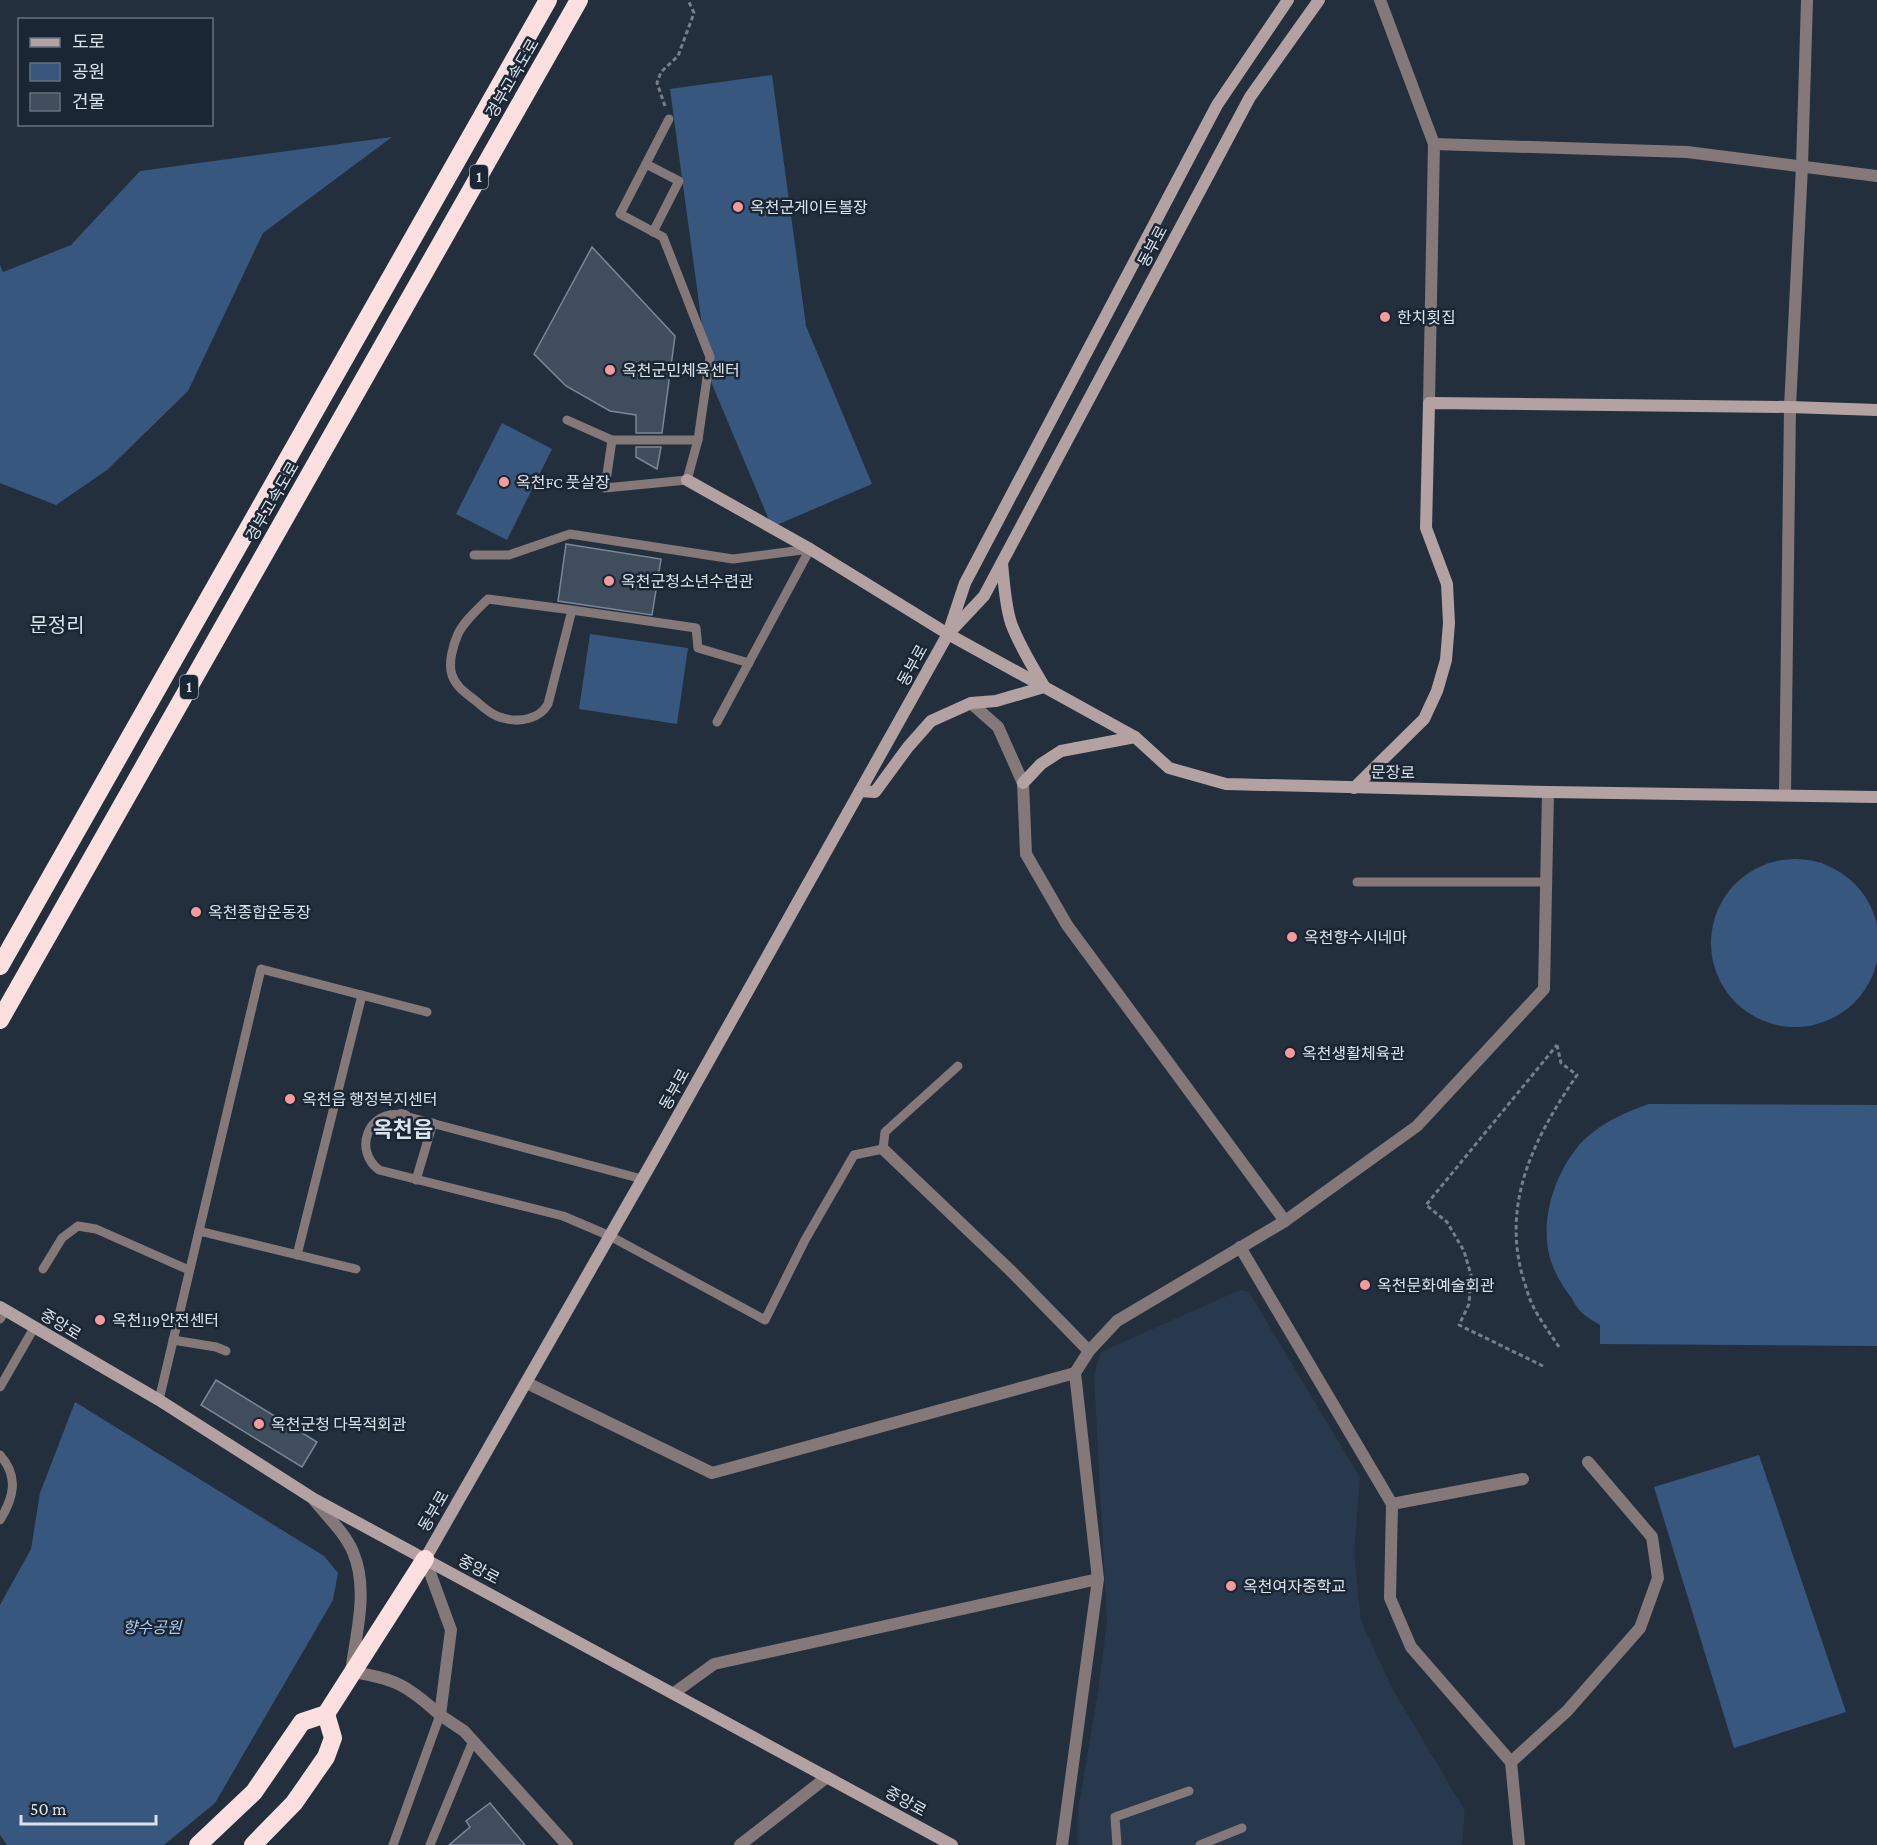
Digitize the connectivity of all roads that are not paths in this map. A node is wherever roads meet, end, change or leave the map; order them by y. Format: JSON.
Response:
{"nodes":[{"id":1,"x":548,"y":0,"type":"edge"},
{"id":2,"x":579,"y":0,"type":"edge"},
{"id":3,"x":1288,"y":0,"type":"edge"},
{"id":4,"x":1319,"y":0,"type":"edge"},
{"id":5,"x":1380,"y":0,"type":"edge"},
{"id":6,"x":1807,"y":0,"type":"edge"},
{"id":7,"x":669,"y":119,"type":"road end"},
{"id":8,"x":1434,"y":144,"type":"junction"},
{"id":9,"x":646,"y":164,"type":"junction"},
{"id":10,"x":1802,"y":166,"type":"junction"},
{"id":11,"x":1877,"y":176,"type":"edge"},
{"id":12,"x":653,"y":232,"type":"junction"},
{"id":13,"x":1429,"y":403,"type":"junction"},
{"id":14,"x":1791,"y":407,"type":"junction"},
{"id":15,"x":1877,"y":410,"type":"edge"},
{"id":16,"x":567,"y":420,"type":"dead end"},
{"id":17,"x":612,"y":440,"type":"junction"},
{"id":18,"x":698,"y":440,"type":"junction"},
{"id":19,"x":687,"y":480,"type":"junction"},
{"id":20,"x":810,"y":549,"type":"junction"},
{"id":21,"x":474,"y":555,"type":"dead end"},
{"id":22,"x":1002,"y":563,"type":"junction"},
{"id":23,"x":572,"y":610,"type":"junction"},
{"id":24,"x":948,"y":634,"type":"junction"},
{"id":25,"x":749,"y":663,"type":"junction"},
{"id":26,"x":1044,"y":687,"type":"junction"},
{"id":27,"x":971,"y":703,"type":"junction"},
{"id":28,"x":717,"y":722,"type":"dead end"},
{"id":29,"x":1135,"y":737,"type":"junction"},
{"id":30,"x":1023,"y":783,"type":"junction"},
{"id":31,"x":1354,"y":788,"type":"junction"},
{"id":32,"x":861,"y":791,"type":"junction"},
{"id":33,"x":1548,"y":792,"type":"junction"},
{"id":34,"x":1785,"y":794,"type":"junction"},
{"id":35,"x":1877,"y":797,"type":"edge"},
{"id":36,"x":1358,"y":882,"type":"dead end"},
{"id":37,"x":1546,"y":882,"type":"junction"},
{"id":38,"x":0,"y":966,"type":"edge"},
{"id":39,"x":362,"y":995,"type":"junction"},
{"id":40,"x":427,"y":1012,"type":"dead end"},
{"id":41,"x":0,"y":1020,"type":"edge"},
{"id":42,"x":958,"y":1066,"type":"dead end"},
{"id":43,"x":433,"y":1123,"type":"junction"},
{"id":44,"x":883,"y":1149,"type":"junction"},
{"id":45,"x":642,"y":1179,"type":"junction"},
{"id":46,"x":416,"y":1180,"type":"junction"},
{"id":47,"x":1285,"y":1221,"type":"junction"},
{"id":48,"x":199,"y":1231,"type":"junction"},
{"id":49,"x":610,"y":1236,"type":"junction"},
{"id":50,"x":1240,"y":1247,"type":"junction"},
{"id":51,"x":297,"y":1255,"type":"junction"},
{"id":52,"x":43,"y":1269,"type":"dead end"},
{"id":53,"x":356,"y":1269,"type":"dead end"},
{"id":54,"x":189,"y":1270,"type":"junction"},
{"id":55,"x":2,"y":1312,"type":"edge"},
{"id":56,"x":34,"y":1328,"type":"junction"},
{"id":57,"x":173,"y":1340,"type":"junction"},
{"id":58,"x":226,"y":1351,"type":"dead end"},
{"id":59,"x":1089,"y":1351,"type":"junction"},
{"id":60,"x":1075,"y":1373,"type":"junction"},
{"id":61,"x":526,"y":1383,"type":"junction"},
{"id":62,"x":0,"y":1387,"type":"edge"},
{"id":63,"x":159,"y":1400,"type":"junction"},
{"id":64,"x":0,"y":1455,"type":"edge"},
{"id":65,"x":1588,"y":1462,"type":"dead end"},
{"id":66,"x":1523,"y":1479,"type":"dead end"},
{"id":67,"x":314,"y":1499,"type":"junction"},
{"id":68,"x":1392,"y":1504,"type":"junction"},
{"id":69,"x":0,"y":1520,"type":"edge"},
{"id":70,"x":425,"y":1559,"type":"junction"},
{"id":71,"x":1098,"y":1579,"type":"junction"},
{"id":72,"x":351,"y":1672,"type":"junction"},
{"id":73,"x":674,"y":1693,"type":"junction"},
{"id":74,"x":326,"y":1714,"type":"junction"},
{"id":75,"x":440,"y":1715,"type":"junction"},
{"id":76,"x":473,"y":1741,"type":"junction"},
{"id":77,"x":1511,"y":1762,"type":"junction"},
{"id":78,"x":827,"y":1777,"type":"junction"},
{"id":79,"x":1189,"y":1791,"type":"dead end"},
{"id":80,"x":1242,"y":1828,"type":"dead end"},
{"id":81,"x":198,"y":1845,"type":"edge"},
{"id":82,"x":253,"y":1845,"type":"edge"},
{"id":83,"x":393,"y":1845,"type":"edge"},
{"id":84,"x":430,"y":1845,"type":"edge"},
{"id":85,"x":567,"y":1845,"type":"edge"},
{"id":86,"x":740,"y":1845,"type":"edge"},
{"id":87,"x":952,"y":1845,"type":"edge"},
{"id":88,"x":1062,"y":1845,"type":"edge"},
{"id":89,"x":1117,"y":1845,"type":"edge"},
{"id":90,"x":1200,"y":1845,"type":"edge"},
{"id":91,"x":1519,"y":1845,"type":"edge"}],
"edges":[{"from":1,"to":38,"type":"highway","name":"경부고속도로","number":"1"},
{"from":2,"to":41,"type":"highway","name":"경부고속도로","number":"1"},
{"from":3,"to":24,"type":"street","name":"동부로"},
{"from":4,"to":22,"type":"street","name":"동부로"},
{"from":5,"to":8,"type":"street"},
{"from":6,"to":10,"type":"street"},
{"from":7,"to":9,"type":"lane"},
{"from":8,"to":10,"type":"street"},
{"from":8,"to":13,"type":"street"},
{"from":9,"to":12,"type":"lane"},
{"from":9,"to":12,"type":"lane"},
{"from":10,"to":11,"type":"street"},
{"from":10,"to":14,"type":"street"},
{"from":12,"to":18,"type":"lane"},
{"from":13,"to":14,"type":"street"},
{"from":13,"to":31,"type":"street"},
{"from":14,"to":15,"type":"street"},
{"from":14,"to":34,"type":"street"},
{"from":16,"to":17,"type":"lane"},
{"from":17,"to":18,"type":"lane"},
{"from":17,"to":19,"type":"lane"},
{"from":18,"to":19,"type":"lane"},
{"from":19,"to":20,"type":"street","name":"문장로"},
{"from":20,"to":21,"type":"lane"},
{"from":20,"to":24,"type":"street","name":"문장로"},
{"from":20,"to":25,"type":"lane"},
{"from":22,"to":24,"type":"street","name":"동부로"},
{"from":22,"to":26,"type":"street"},
{"from":23,"to":23,"type":"lane"},
{"from":23,"to":25,"type":"lane"},
{"from":24,"to":26,"type":"street","name":"문장로"},
{"from":24,"to":32,"type":"street","name":"동부로"},
{"from":25,"to":28,"type":"lane"},
{"from":26,"to":27,"type":"street"},
{"from":26,"to":29,"type":"street","name":"문장로"},
{"from":27,"to":30,"type":"street"},
{"from":27,"to":32,"type":"street"},
{"from":29,"to":30,"type":"street"},
{"from":29,"to":31,"type":"street","name":"문장로"},
{"from":30,"to":47,"type":"street"},
{"from":31,"to":33,"type":"street","name":"문장로"},
{"from":32,"to":45,"type":"street","name":"동부로"},
{"from":33,"to":34,"type":"street","name":"문장로"},
{"from":33,"to":37,"type":"street"},
{"from":34,"to":35,"type":"street","name":"문장로"},
{"from":36,"to":37,"type":"lane"},
{"from":37,"to":47,"type":"street"},
{"from":39,"to":40,"type":"lane"},
{"from":39,"to":48,"type":"lane"},
{"from":39,"to":51,"type":"lane"},
{"from":42,"to":44,"type":"lane"},
{"from":43,"to":45,"type":"lane"},
{"from":43,"to":46,"type":"lane"},
{"from":43,"to":46,"type":"lane"},
{"from":44,"to":49,"type":"lane"},
{"from":44,"to":59,"type":"street"},
{"from":45,"to":49,"type":"street","name":"동부로"},
{"from":46,"to":49,"type":"lane"},
{"from":47,"to":50,"type":"street"},
{"from":48,"to":51,"type":"lane"},
{"from":48,"to":54,"type":"lane"},
{"from":49,"to":61,"type":"street","name":"동부로"},
{"from":50,"to":59,"type":"street"},
{"from":50,"to":68,"type":"street"},
{"from":51,"to":53,"type":"lane"},
{"from":52,"to":54,"type":"lane"},
{"from":54,"to":57,"type":"lane"},
{"from":55,"to":56,"type":"street","name":"중앙로"},
{"from":56,"to":62,"type":"lane"},
{"from":56,"to":63,"type":"street","name":"중앙로"},
{"from":57,"to":58,"type":"lane"},
{"from":57,"to":63,"type":"lane"},
{"from":59,"to":60,"type":"street"},
{"from":60,"to":61,"type":"street"},
{"from":60,"to":71,"type":"street"},
{"from":61,"to":70,"type":"street","name":"동부로"},
{"from":63,"to":67,"type":"street","name":"중앙로"},
{"from":64,"to":69,"type":"lane"},
{"from":65,"to":77,"type":"street"},
{"from":66,"to":68,"type":"street"},
{"from":67,"to":70,"type":"street","name":"중앙로"},
{"from":67,"to":72,"type":"street"},
{"from":68,"to":77,"type":"street"},
{"from":70,"to":72,"type":"highway"},
{"from":70,"to":73,"type":"street","name":"중앙로"},
{"from":70,"to":75,"type":"street"},
{"from":71,"to":73,"type":"street"},
{"from":71,"to":88,"type":"street"},
{"from":72,"to":74,"type":"highway"},
{"from":72,"to":75,"type":"street"},
{"from":73,"to":78,"type":"street","name":"중앙로"},
{"from":74,"to":81,"type":"highway"},
{"from":74,"to":82,"type":"highway"},
{"from":75,"to":76,"type":"street"},
{"from":75,"to":83,"type":"lane"},
{"from":76,"to":84,"type":"lane"},
{"from":76,"to":85,"type":"street"},
{"from":77,"to":91,"type":"street"},
{"from":78,"to":86,"type":"street"},
{"from":78,"to":87,"type":"street","name":"중앙로"},
{"from":79,"to":89,"type":"lane"},
{"from":80,"to":90,"type":"lane"}]}
